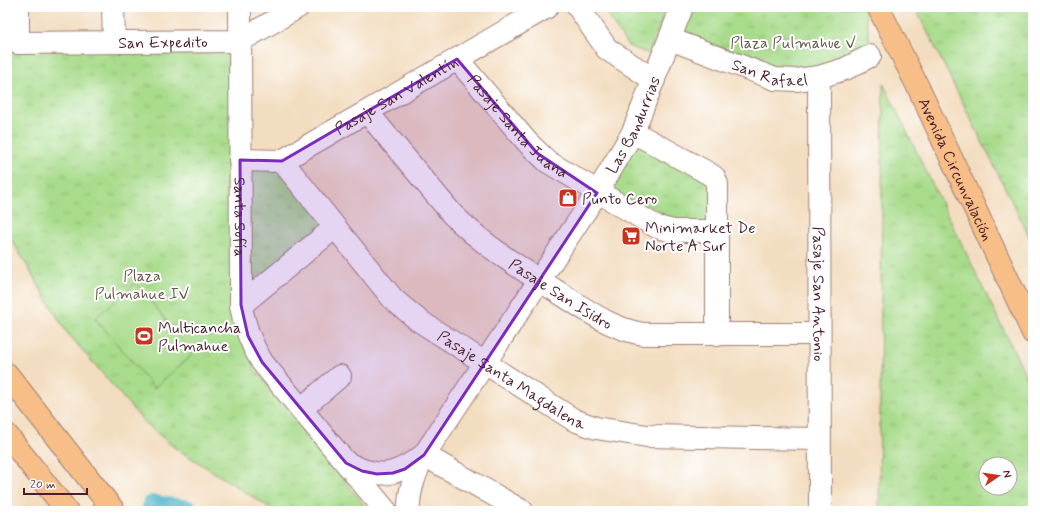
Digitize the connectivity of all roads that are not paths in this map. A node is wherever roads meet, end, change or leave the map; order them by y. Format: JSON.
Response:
{"nodes":[{"id":1,"x":18,"y":7,"type":"edge"},
{"id":2,"x":113,"y":7,"type":"edge"},
{"id":3,"x":240,"y":7,"type":"edge"},
{"id":4,"x":298,"y":7,"type":"edge"},
{"id":5,"x":547,"y":7,"type":"edge"},
{"id":6,"x":578,"y":7,"type":"edge"},
{"id":7,"x":682,"y":7,"type":"edge"},
{"id":8,"x":878,"y":7,"type":"edge"},
{"id":9,"x":670,"y":39,"type":"junction"},
{"id":10,"x":240,"y":41,"type":"junction"},
{"id":11,"x":114,"y":42,"type":"junction"},
{"id":12,"x":870,"y":56,"type":"dead end"},
{"id":13,"x":457,"y":60,"type":"junction"},
{"id":14,"x":818,"y":77,"type":"junction"},
{"id":15,"x":654,"y":80,"type":"junction"},
{"id":16,"x":367,"y":112,"type":"junction"},
{"id":17,"x":633,"y":132,"type":"junction"},
{"id":18,"x":240,"y":160,"type":"junction"},
{"id":19,"x":282,"y":161,"type":"junction"},
{"id":20,"x":597,"y":193,"type":"junction"},
{"id":21,"x":334,"y":228,"type":"junction"},
{"id":22,"x":718,"y":231,"type":"junction"},
{"id":23,"x":539,"y":280,"type":"junction"},
{"id":24,"x":241,"y":305,"type":"junction"},
{"id":25,"x":1033,"y":333,"type":"edge"},
{"id":26,"x":819,"y":334,"type":"junction"},
{"id":27,"x":717,"y":335,"type":"junction"},
{"id":28,"x":484,"y":364,"type":"junction"},
{"id":29,"x":7,"y":374,"type":"edge"},
{"id":30,"x":340,"y":376,"type":"dead end"},
{"id":31,"x":301,"y":409,"type":"junction"},
{"id":32,"x":7,"y":435,"type":"edge"},
{"id":33,"x":819,"y":439,"type":"junction"},
{"id":34,"x":424,"y":455,"type":"junction"},
{"id":35,"x":346,"y":463,"type":"junction"},
{"id":36,"x":67,"y":511,"type":"edge"},
{"id":37,"x":114,"y":511,"type":"edge"},
{"id":38,"x":386,"y":511,"type":"edge"},
{"id":39,"x":409,"y":511,"type":"edge"},
{"id":40,"x":522,"y":511,"type":"edge"},
{"id":41,"x":820,"y":511,"type":"edge"}],
"edges":[{"from":1,"to":11,"type":"street","name":"San Expedito"},
{"from":2,"to":11,"type":"street"},
{"from":3,"to":10,"type":"street","name":"Santa Sofía"},
{"from":4,"to":10,"type":"street","name":"San Expedito"},
{"from":5,"to":13,"type":"street","name":"Pasaje San Valentín"},
{"from":6,"to":15,"type":"street"},
{"from":7,"to":9,"type":"street","name":"Las Bandurrias"},
{"from":8,"to":25,"type":"main road","name":"Avenida Circunvalación"},
{"from":9,"to":14,"type":"street","name":"San Rafael"},
{"from":9,"to":15,"type":"street","name":"Las Bandurrias"},
{"from":10,"to":11,"type":"street","name":"San Expedito"},
{"from":10,"to":18,"type":"street","name":"Santa Sofía"},
{"from":12,"to":14,"type":"street","name":"San Rafael"},
{"from":13,"to":16,"type":"street","name":"Pasaje San Valentín"},
{"from":13,"to":20,"type":"street","name":"Pasaje Santa Juana"},
{"from":14,"to":26,"type":"street","name":"Pasaje San Antonio"},
{"from":15,"to":17,"type":"street","name":"Las Bandurrias"},
{"from":16,"to":19,"type":"street","name":"Pasaje San Valentín"},
{"from":16,"to":23,"type":"street","name":"Pasaje San Isidro"},
{"from":17,"to":20,"type":"street","name":"Las Bandurrias"},
{"from":17,"to":22,"type":"street"},
{"from":18,"to":19,"type":"street"},
{"from":18,"to":24,"type":"street","name":"Santa Sofía"},
{"from":19,"to":21,"type":"street","name":"Pasaje Santa Magdalena"},
{"from":20,"to":22,"type":"street","name":"Pasaje Santa Juana"},
{"from":20,"to":23,"type":"street","name":"Las Bandurrias"},
{"from":21,"to":24,"type":"street"},
{"from":21,"to":28,"type":"street","name":"Pasaje Santa Magdalena"},
{"from":22,"to":27,"type":"street"},
{"from":23,"to":27,"type":"street","name":"Pasaje San Isidro"},
{"from":23,"to":28,"type":"street","name":"Las Bandurrias"},
{"from":24,"to":31,"type":"street","name":"Santa Sofía"},
{"from":26,"to":27,"type":"street","name":"Pasaje San Isidro"},
{"from":26,"to":33,"type":"street","name":"Pasaje San Antonio"},
{"from":28,"to":33,"type":"street","name":"Pasaje Santa Magdalena"},
{"from":28,"to":34,"type":"street","name":"Las Bandurrias"},
{"from":29,"to":37,"type":"main road"},
{"from":30,"to":31,"type":"street"},
{"from":31,"to":35,"type":"street","name":"Santa Sofía"},
{"from":32,"to":36,"type":"main road"},
{"from":33,"to":41,"type":"street","name":"Pasaje San Antonio"},
{"from":34,"to":35,"type":"street","name":"Las Bandurrias"},
{"from":34,"to":39,"type":"street","name":"Las Bandurrias"},
{"from":34,"to":40,"type":"street"},
{"from":35,"to":38,"type":"street","name":"Santa Sofía"}]}
